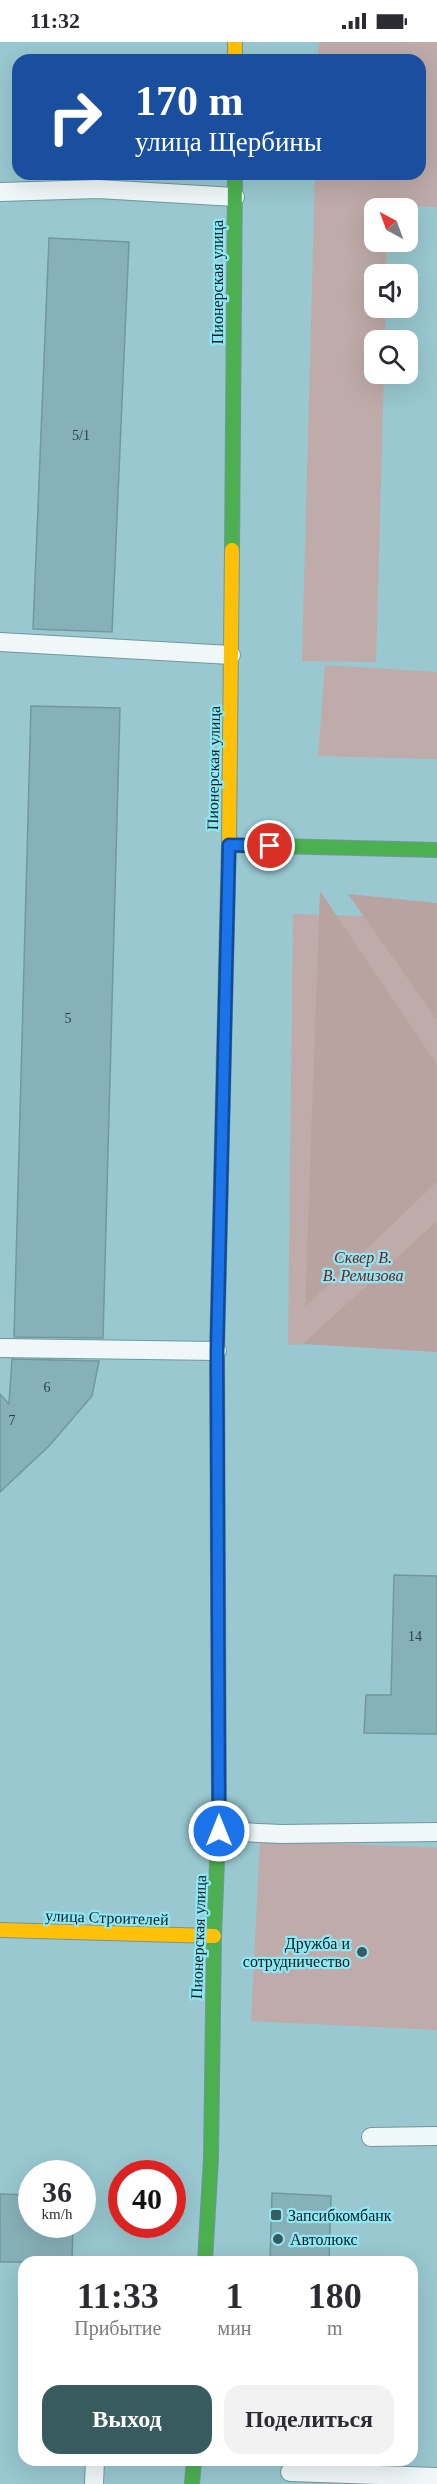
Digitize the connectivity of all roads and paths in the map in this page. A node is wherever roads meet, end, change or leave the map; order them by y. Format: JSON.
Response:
{"nodes":[{"id":1,"x":235,"y":180,"type":"edge"},
{"id":2,"x":0,"y":192,"type":"edge"},
{"id":3,"x":235,"y":197,"type":"junction"},
{"id":4,"x":0,"y":642,"type":"edge"},
{"id":5,"x":231,"y":655,"type":"junction"},
{"id":6,"x":229,"y":845,"type":"junction"},
{"id":7,"x":437,"y":850,"type":"edge"},
{"id":8,"x":0,"y":1348,"type":"edge"},
{"id":9,"x":217,"y":1351,"type":"junction"},
{"id":10,"x":219,"y":1831,"type":"junction"},
{"id":11,"x":437,"y":1832,"type":"edge"},
{"id":12,"x":0,"y":1930,"type":"edge"},
{"id":13,"x":214,"y":1936,"type":"junction"},
{"id":14,"x":437,"y":2136,"type":"edge"},
{"id":15,"x":371,"y":2138,"type":"dead end"},
{"id":16,"x":205,"y":2256,"type":"edge"},
{"id":17,"x":95,"y":2466,"type":"edge"},
{"id":18,"x":194,"y":2466,"type":"edge"},
{"id":19,"x":290,"y":2472,"type":"dead end"},
{"id":20,"x":437,"y":2477,"type":"edge"},
{"id":21,"x":94,"y":2484,"type":"edge"},
{"id":22,"x":192,"y":2484,"type":"edge"}],
"edges":[{"from":1,"to":3,"type":"street","name":"Пионерская улица"},
{"from":2,"to":3,"type":"lane"},
{"from":3,"to":5,"type":"street","name":"Пионерская улица"},
{"from":4,"to":5,"type":"lane"},
{"from":5,"to":6,"type":"street","name":"Пионерская улица"},
{"from":6,"to":7,"type":"street"},
{"from":6,"to":9,"type":"street","name":"Пионерская улица"},
{"from":8,"to":9,"type":"lane"},
{"from":9,"to":10,"type":"street","name":"Пионерская улица"},
{"from":10,"to":11,"type":"lane"},
{"from":10,"to":13,"type":"street","name":"Пионерская улица"},
{"from":12,"to":13,"type":"street","name":"улица Строителей"},
{"from":13,"to":16,"type":"street","name":"Пионерская улица"},
{"from":14,"to":15,"type":"lane"},
{"from":17,"to":21,"type":"lane"},
{"from":18,"to":22,"type":"street"},
{"from":19,"to":20,"type":"lane"}]}
